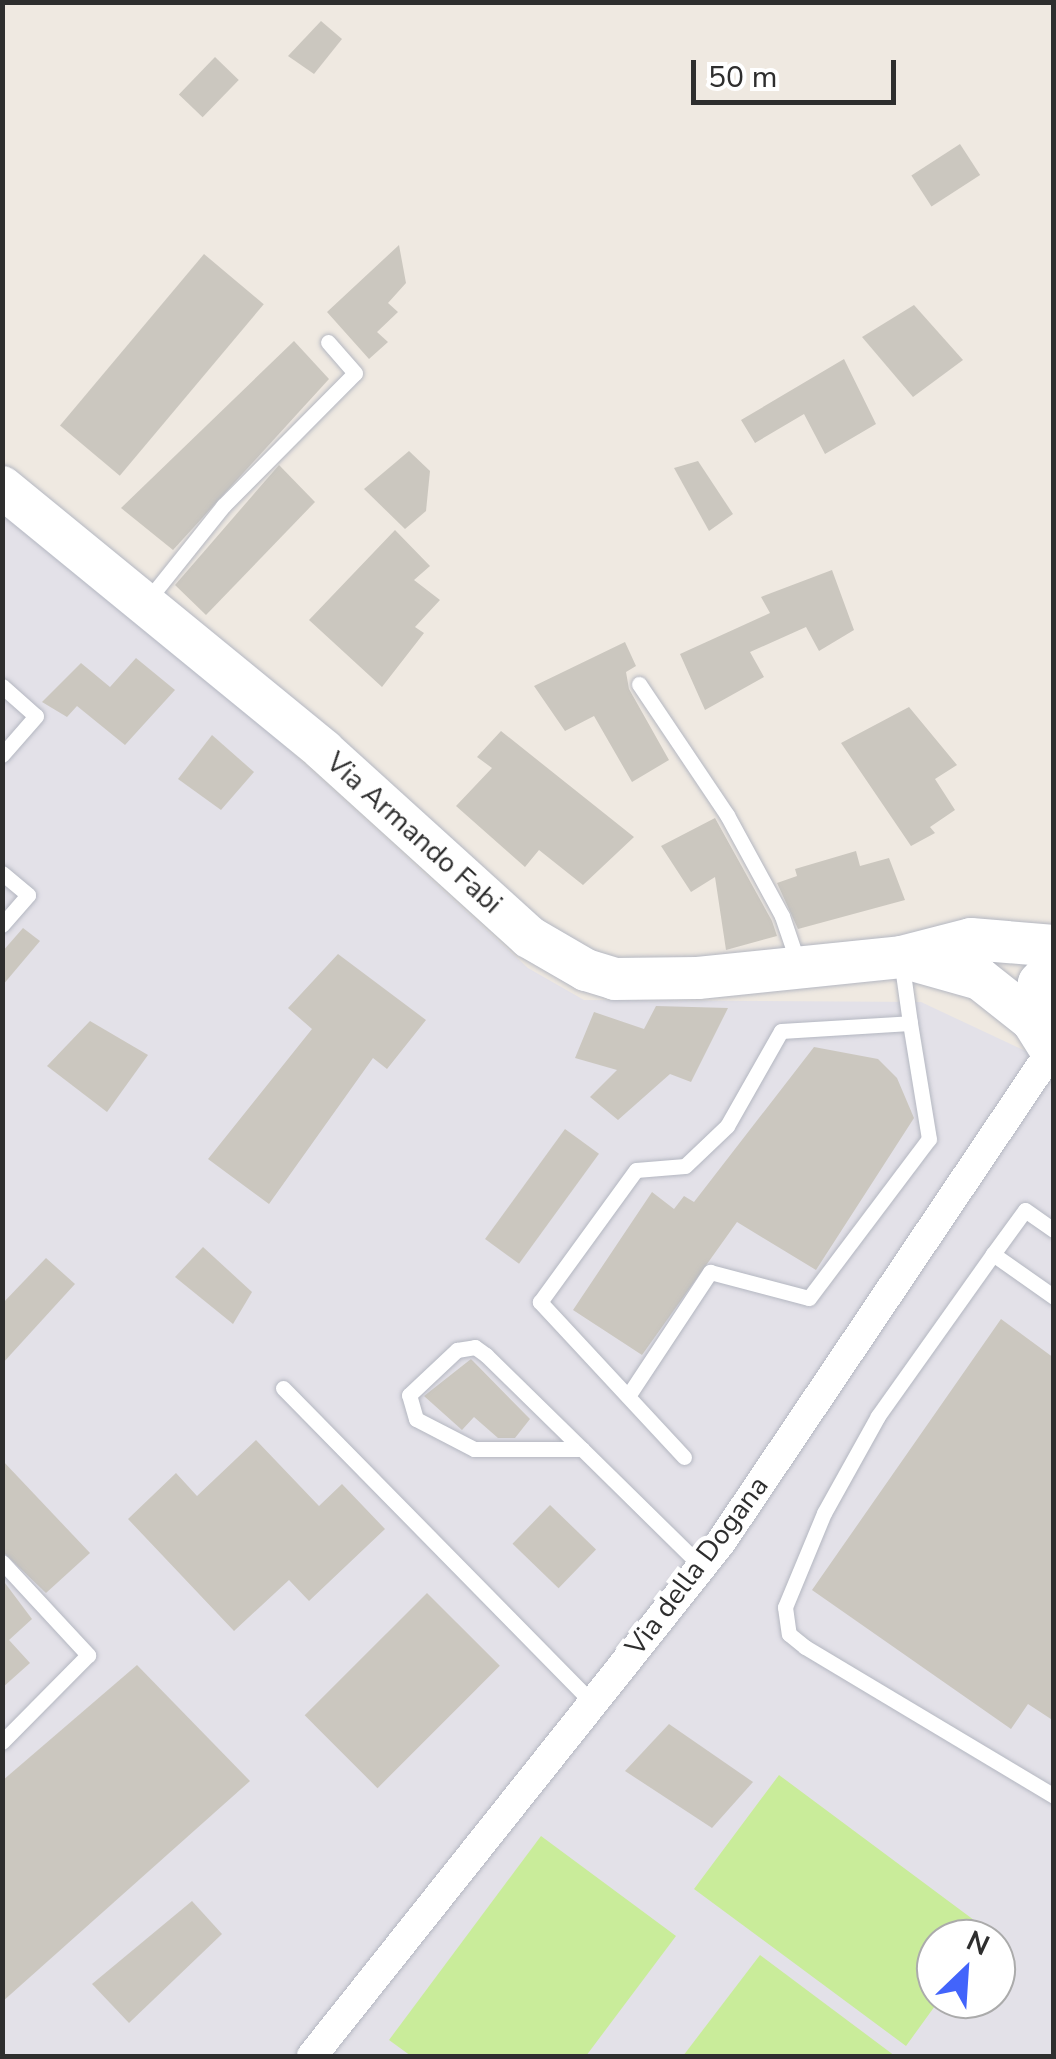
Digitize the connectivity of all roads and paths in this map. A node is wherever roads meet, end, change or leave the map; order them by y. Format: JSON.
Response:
{"nodes":[{"id":1,"x":328,"y":342,"type":"dead end"},
{"id":2,"x":2,"y":487,"type":"edge"},
{"id":3,"x":146,"y":603,"type":"junction"},
{"id":4,"x":639,"y":684,"type":"dead end"},
{"id":5,"x":2,"y":686,"type":"edge"},
{"id":6,"x":2,"y":755,"type":"edge"},
{"id":7,"x":2,"y":873,"type":"edge"},
{"id":8,"x":2,"y":924,"type":"edge"},
{"id":9,"x":1054,"y":946,"type":"edge"},
{"id":10,"x":901,"y":957,"type":"junction"},
{"id":11,"x":1054,"y":966,"type":"edge"},
{"id":12,"x":800,"y":970,"type":"junction"},
{"id":13,"x":910,"y":1023,"type":"junction"},
{"id":14,"x":1045,"y":1042,"type":"edge"},
{"id":15,"x":1054,"y":1230,"type":"edge"},
{"id":16,"x":993,"y":1254,"type":"junction"},
{"id":17,"x":1054,"y":1297,"type":"edge"},
{"id":18,"x":284,"y":1388,"type":"dead end"},
{"id":19,"x":628,"y":1396,"type":"junction"},
{"id":20,"x":582,"y":1449,"type":"junction"},
{"id":21,"x":684,"y":1457,"type":"dead end"},
{"id":22,"x":2,"y":1562,"type":"edge"},
{"id":23,"x":701,"y":1566,"type":"junction"},
{"id":24,"x":592,"y":1702,"type":"junction"},
{"id":25,"x":2,"y":1742,"type":"edge"},
{"id":26,"x":1054,"y":1796,"type":"edge"},
{"id":27,"x":312,"y":2056,"type":"edge"}],
"edges":[{"from":1,"to":3,"type":"lane"},
{"from":2,"to":3,"type":"street","name":"Via Armando Fabi"},
{"from":3,"to":12,"type":"street","name":"Via Armando Fabi"},
{"from":4,"to":12,"type":"lane"},
{"from":5,"to":6,"type":"lane"},
{"from":7,"to":8,"type":"lane"},
{"from":9,"to":10,"type":"street","name":"Via Armando Fabi"},
{"from":10,"to":12,"type":"street","name":"Via Armando Fabi"},
{"from":10,"to":13,"type":"lane"},
{"from":10,"to":14,"type":"street"},
{"from":11,"to":14,"type":"street"},
{"from":13,"to":19,"type":"lane"},
{"from":13,"to":19,"type":"lane"},
{"from":14,"to":23,"type":"street","name":"Via della Dogana"},
{"from":15,"to":16,"type":"lane"},
{"from":16,"to":17,"type":"lane"},
{"from":16,"to":26,"type":"lane"},
{"from":18,"to":24,"type":"lane"},
{"from":19,"to":21,"type":"lane"},
{"from":20,"to":20,"type":"lane"},
{"from":20,"to":23,"type":"lane"},
{"from":22,"to":25,"type":"lane"},
{"from":23,"to":24,"type":"street","name":"Via della Dogana"},
{"from":24,"to":27,"type":"street","name":"Via della Dogana"}]}
